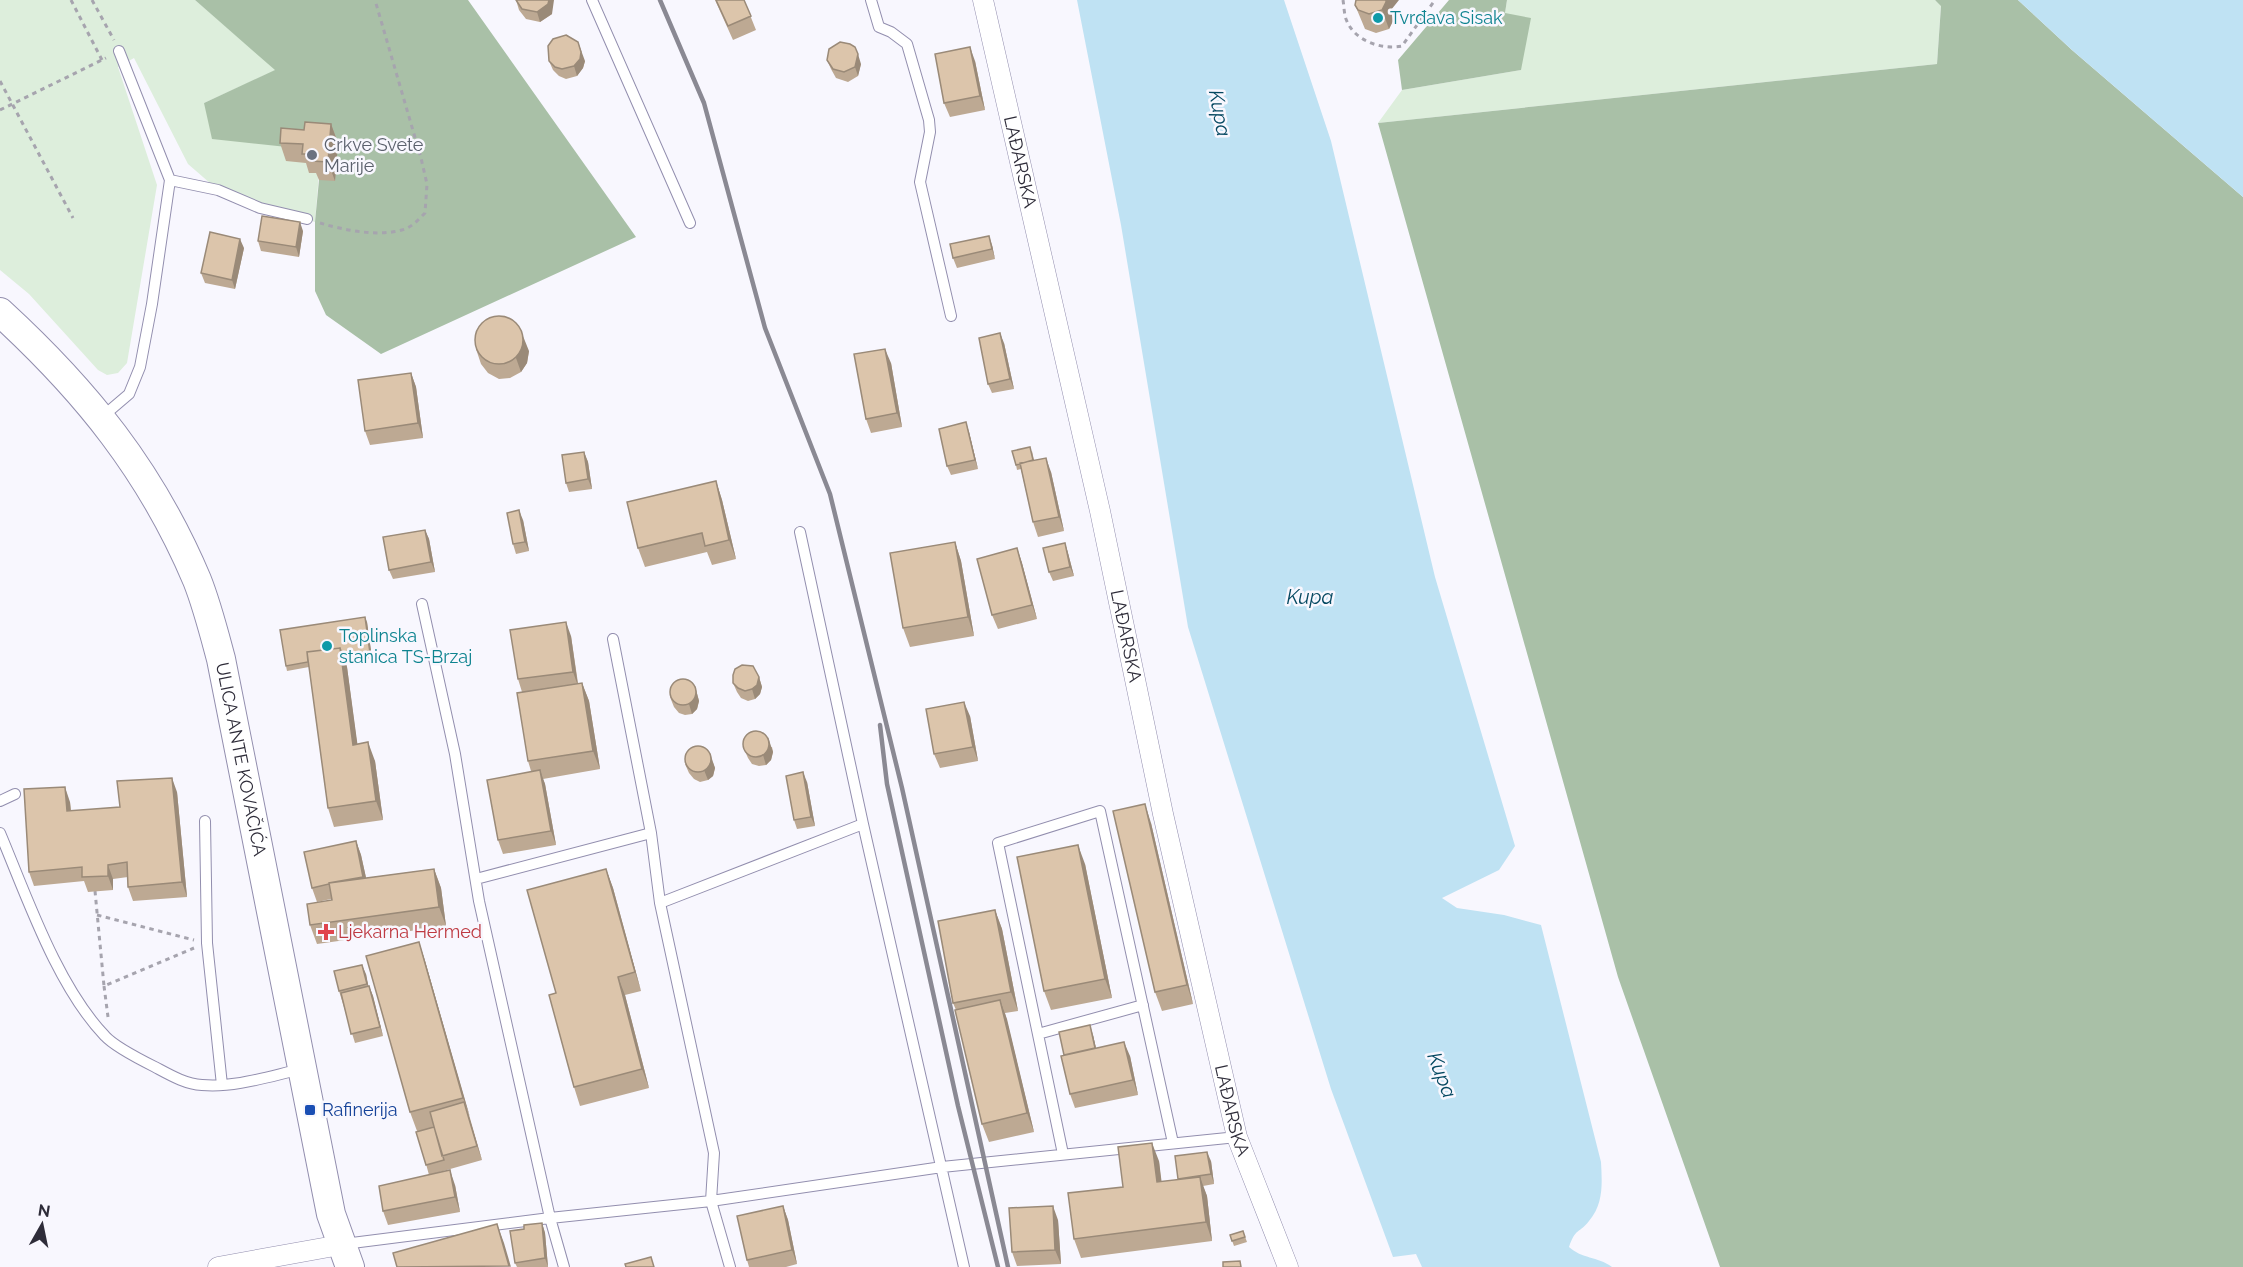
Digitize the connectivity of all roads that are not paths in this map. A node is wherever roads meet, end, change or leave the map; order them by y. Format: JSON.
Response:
{"nodes":[{"id":1,"x":592,"y":0,"type":"edge"},
{"id":2,"x":871,"y":0,"type":"edge"},
{"id":3,"x":983,"y":0,"type":"edge"},
{"id":4,"x":119,"y":51,"type":"road end"},
{"id":5,"x":170,"y":180,"type":"junction"},
{"id":6,"x":307,"y":219,"type":"road end"},
{"id":7,"x":690,"y":223,"type":"dead end"},
{"id":8,"x":0,"y":312,"type":"edge"},
{"id":9,"x":951,"y":316,"type":"dead end"},
{"id":10,"x":102,"y":418,"type":"junction"},
{"id":11,"x":800,"y":532,"type":"dead end"},
{"id":12,"x":422,"y":604,"type":"dead end"},
{"id":13,"x":613,"y":639,"type":"dead end"},
{"id":14,"x":15,"y":794,"type":"dead end"},
{"id":15,"x":0,"y":801,"type":"edge"},
{"id":16,"x":205,"y":821,"type":"dead end"},
{"id":17,"x":863,"y":824,"type":"junction"},
{"id":18,"x":0,"y":833,"type":"edge"},
{"id":19,"x":651,"y":833,"type":"junction"},
{"id":20,"x":476,"y":879,"type":"junction"},
{"id":21,"x":660,"y":903,"type":"junction"},
{"id":22,"x":1143,"y":1005,"type":"junction"},
{"id":23,"x":1038,"y":1034,"type":"junction"},
{"id":24,"x":302,"y":1069,"type":"junction"},
{"id":25,"x":222,"y":1085,"type":"junction"},
{"id":26,"x":1237,"y":1137,"type":"junction"},
{"id":27,"x":1173,"y":1143,"type":"junction"},
{"id":28,"x":1063,"y":1154,"type":"junction"},
{"id":29,"x":942,"y":1167,"type":"junction"},
{"id":30,"x":711,"y":1201,"type":"junction"},
{"id":31,"x":550,"y":1218,"type":"junction"},
{"id":32,"x":345,"y":1256,"type":"edge"},
{"id":33,"x":218,"y":1267,"type":"edge"},
{"id":34,"x":564,"y":1267,"type":"edge"},
{"id":35,"x":730,"y":1267,"type":"edge"},
{"id":36,"x":964,"y":1267,"type":"edge"},
{"id":37,"x":1288,"y":1267,"type":"edge"}],
"edges":[{"from":1,"to":7,"type":"lane"},
{"from":2,"to":9,"type":"lane"},
{"from":3,"to":26,"type":"street","name":"LAĐARSKA"},
{"from":4,"to":5,"type":"lane"},
{"from":5,"to":6,"type":"lane"},
{"from":5,"to":10,"type":"lane"},
{"from":8,"to":10,"type":"main road","name":"ULICA ANTE KOVAČIĆA"},
{"from":10,"to":24,"type":"main road","name":"ULICA ANTE KOVAČIĆA"},
{"from":11,"to":17,"type":"lane"},
{"from":12,"to":20,"type":"lane"},
{"from":13,"to":19,"type":"lane"},
{"from":14,"to":15,"type":"lane"},
{"from":16,"to":25,"type":"lane"},
{"from":17,"to":21,"type":"lane"},
{"from":17,"to":29,"type":"lane"},
{"from":18,"to":25,"type":"lane"},
{"from":19,"to":20,"type":"lane"},
{"from":19,"to":21,"type":"lane"},
{"from":20,"to":31,"type":"lane"},
{"from":21,"to":30,"type":"lane"},
{"from":22,"to":23,"type":"lane"},
{"from":22,"to":23,"type":"lane"},
{"from":22,"to":27,"type":"lane"},
{"from":23,"to":28,"type":"lane"},
{"from":24,"to":25,"type":"lane"},
{"from":24,"to":32,"type":"main road","name":"ULICA ANTE KOVAČIĆA"},
{"from":26,"to":27,"type":"lane"},
{"from":26,"to":37,"type":"street","name":"LAĐARSKA"},
{"from":27,"to":28,"type":"lane"},
{"from":28,"to":29,"type":"lane"},
{"from":29,"to":30,"type":"lane"},
{"from":29,"to":36,"type":"lane"},
{"from":30,"to":31,"type":"lane"},
{"from":30,"to":35,"type":"lane"},
{"from":31,"to":32,"type":"lane"},
{"from":31,"to":34,"type":"lane"},
{"from":32,"to":33,"type":"street"}]}
